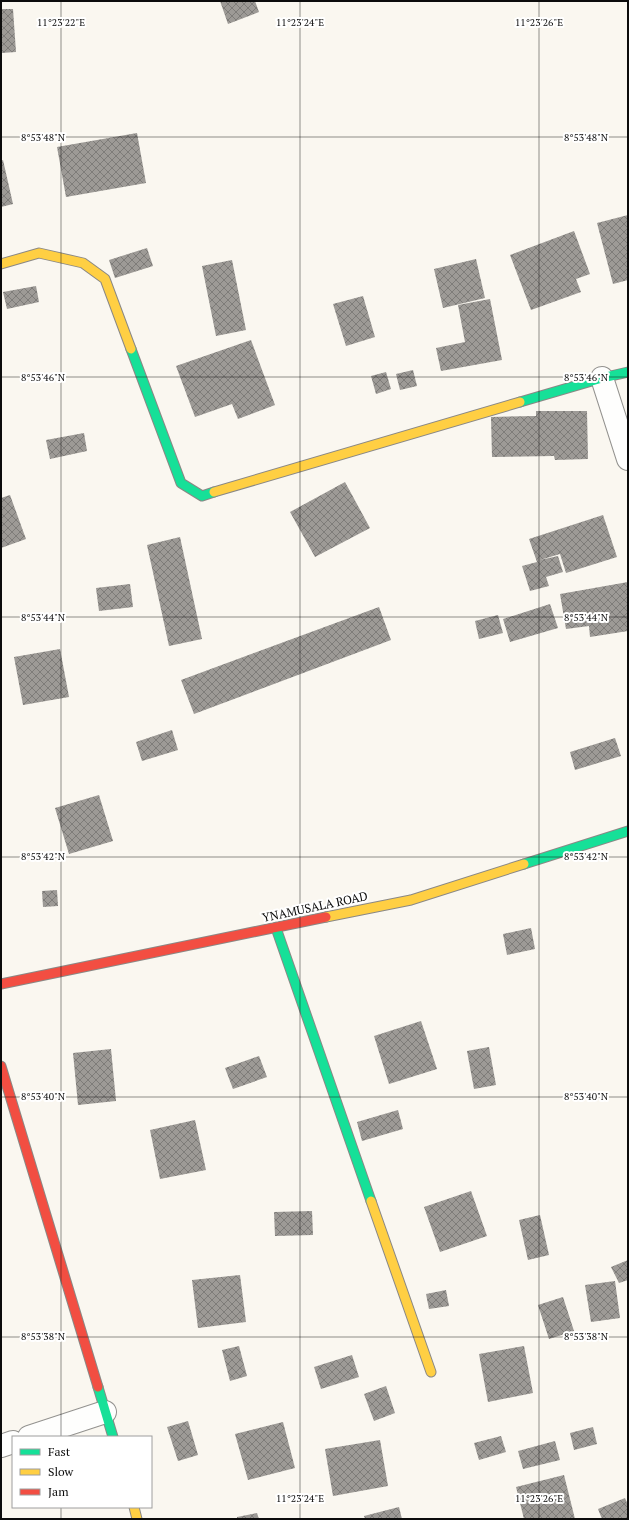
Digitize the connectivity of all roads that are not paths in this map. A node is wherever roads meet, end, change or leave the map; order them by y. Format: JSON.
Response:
{"nodes":[{"id":1,"x":1,"y":264,"type":"edge"},
{"id":2,"x":628,"y":372,"type":"edge"},
{"id":3,"x":602,"y":378,"type":"junction"},
{"id":4,"x":628,"y":460,"type":"edge"},
{"id":5,"x":628,"y":831,"type":"edge"},
{"id":6,"x":276,"y":928,"type":"junction"},
{"id":7,"x":1,"y":984,"type":"edge"},
{"id":8,"x":1,"y":1066,"type":"edge"},
{"id":9,"x":430,"y":1372,"type":"dead end"},
{"id":10,"x":105,"y":1412,"type":"junction"},
{"id":11,"x":32,"y":1436,"type":"edge"},
{"id":12,"x":113,"y":1436,"type":"edge"},
{"id":13,"x":12,"y":1442,"type":"edge"},
{"id":14,"x":1,"y":1446,"type":"edge"},
{"id":15,"x":134,"y":1508,"type":"edge"},
{"id":16,"x":137,"y":1519,"type":"edge"}],
"edges":[{"from":1,"to":3,"type":"street"},
{"from":2,"to":3,"type":"street"},
{"from":3,"to":4,"type":"street"},
{"from":5,"to":6,"type":"street","name":"YNAMUSALA ROAD"},
{"from":6,"to":7,"type":"street","name":"YNAMUSALA ROAD"},
{"from":6,"to":9,"type":"street"},
{"from":8,"to":10,"type":"street"},
{"from":10,"to":11,"type":"street"},
{"from":10,"to":12,"type":"street"},
{"from":13,"to":14,"type":"street"},
{"from":15,"to":16,"type":"street"}]}
